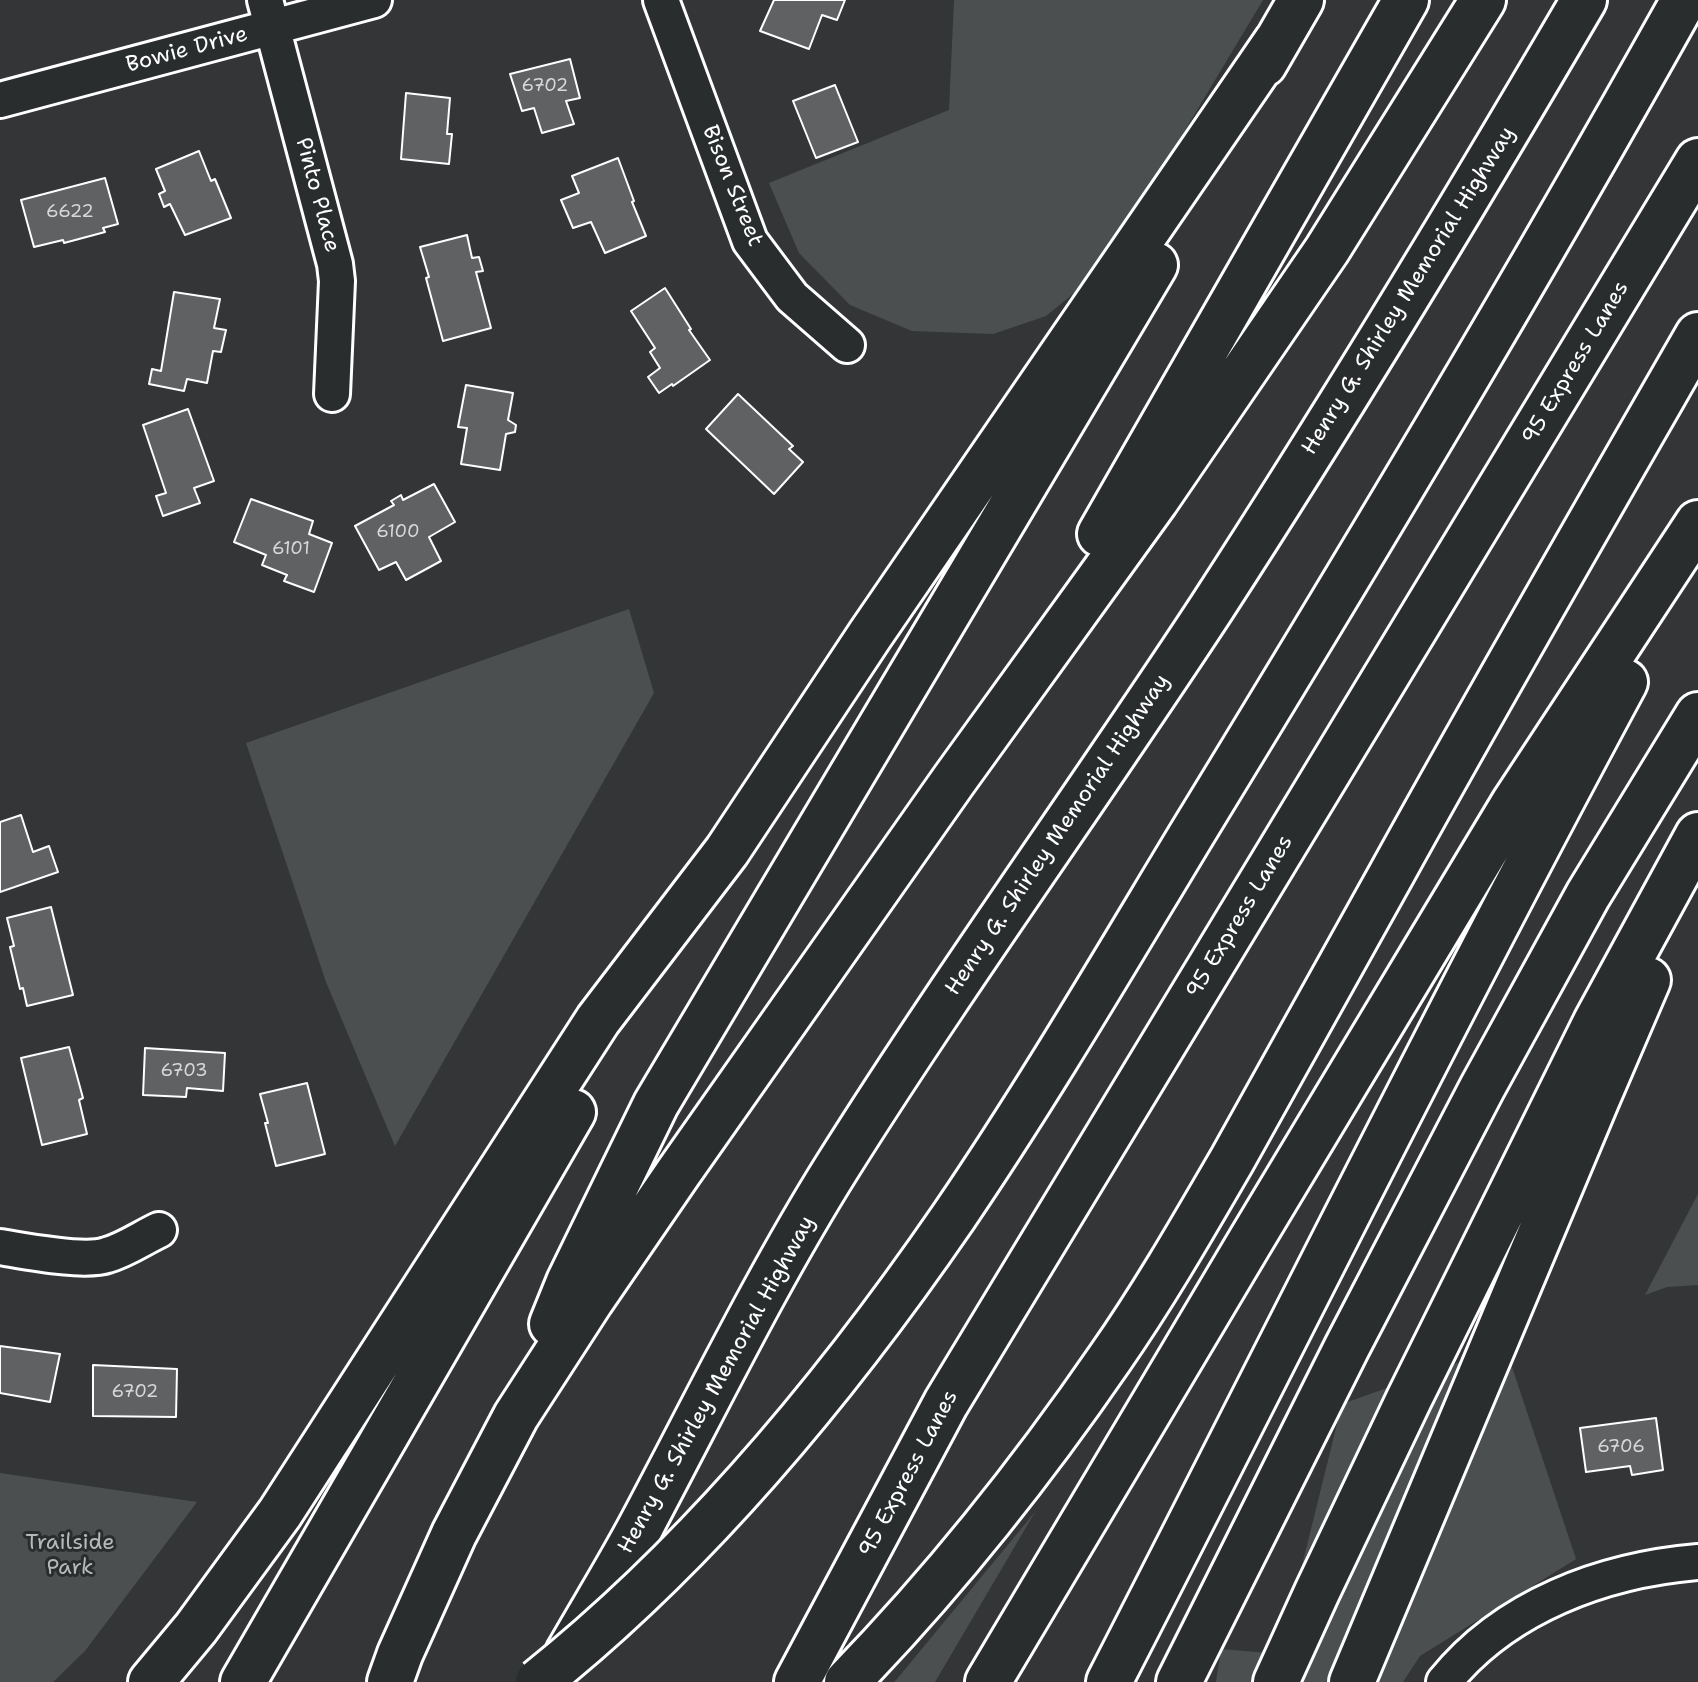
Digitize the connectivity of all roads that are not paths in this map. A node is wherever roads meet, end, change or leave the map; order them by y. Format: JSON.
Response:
{"nodes":[{"id":1,"x":374,"y":0,"type":"edge"},
{"id":2,"x":661,"y":0,"type":"edge"},
{"id":3,"x":1301,"y":0,"type":"edge"},
{"id":4,"x":1406,"y":0,"type":"edge"},
{"id":5,"x":1483,"y":0,"type":"edge"},
{"id":6,"x":1584,"y":0,"type":"edge"},
{"id":7,"x":1684,"y":0,"type":"edge"},
{"id":8,"x":269,"y":14,"type":"edge"},
{"id":9,"x":1277,"y":41,"type":"junction"},
{"id":10,"x":0,"y":100,"type":"edge"},
{"id":11,"x":1698,"y":161,"type":"edge"},
{"id":12,"x":1698,"y":335,"type":"edge"},
{"id":13,"x":847,"y":345,"type":"dead end"},
{"id":14,"x":332,"y":394,"type":"dead end"},
{"id":15,"x":1698,"y":523,"type":"edge"},
{"id":16,"x":1698,"y":546,"type":"edge"},
{"id":17,"x":1698,"y":715,"type":"edge"},
{"id":18,"x":954,"y":780,"type":"junction"},
{"id":19,"x":1698,"y":835,"type":"edge"},
{"id":20,"x":727,"y":851,"type":"junction"},
{"id":21,"x":1698,"y":867,"type":"edge"},
{"id":22,"x":159,"y":1230,"type":"dead end"},
{"id":23,"x":0,"y":1247,"type":"edge"},
{"id":24,"x":516,"y":1416,"type":"junction"},
{"id":25,"x":1698,"y":1562,"type":"edge"},
{"id":26,"x":151,"y":1682,"type":"edge"},
{"id":27,"x":243,"y":1682,"type":"edge"},
{"id":28,"x":390,"y":1682,"type":"edge"},
{"id":29,"x":538,"y":1682,"type":"edge"},
{"id":30,"x":552,"y":1682,"type":"edge"},
{"id":31,"x":797,"y":1682,"type":"edge"},
{"id":32,"x":847,"y":1682,"type":"edge"},
{"id":33,"x":988,"y":1682,"type":"edge"},
{"id":34,"x":1109,"y":1682,"type":"edge"},
{"id":35,"x":1179,"y":1682,"type":"edge"},
{"id":36,"x":1276,"y":1682,"type":"edge"},
{"id":37,"x":1352,"y":1682,"type":"edge"},
{"id":38,"x":1444,"y":1682,"type":"edge"}],
"edges":[{"from":1,"to":8,"type":"street","name":"Bowie Drive"},
{"from":2,"to":13,"type":"street","name":"Bison Street"},
{"from":3,"to":9,"type":"highway"},
{"from":4,"to":18,"type":"highway"},
{"from":5,"to":18,"type":"highway"},
{"from":6,"to":30,"type":"highway","name":"Henry G. Shirley Memorial Highway"},
{"from":7,"to":29,"type":"highway","bridge":true},
{"from":8,"to":10,"type":"street","name":"Bowie Drive"},
{"from":8,"to":14,"type":"street","name":"Pinto Place"},
{"from":9,"to":20,"type":"highway"},
{"from":9,"to":24,"type":"highway"},
{"from":11,"to":31,"type":"highway","name":"95 Express Lanes"},
{"from":12,"to":32,"type":"highway"},
{"from":15,"to":33,"type":"highway"},
{"from":16,"to":34,"type":"highway"},
{"from":17,"to":35,"type":"highway"},
{"from":18,"to":24,"type":"highway"},
{"from":19,"to":36,"type":"highway"},
{"from":20,"to":26,"type":"highway"},
{"from":20,"to":27,"type":"highway"},
{"from":21,"to":37,"type":"highway"},
{"from":22,"to":23,"type":"street"},
{"from":24,"to":28,"type":"highway"},
{"from":25,"to":38,"type":"street"}]}
